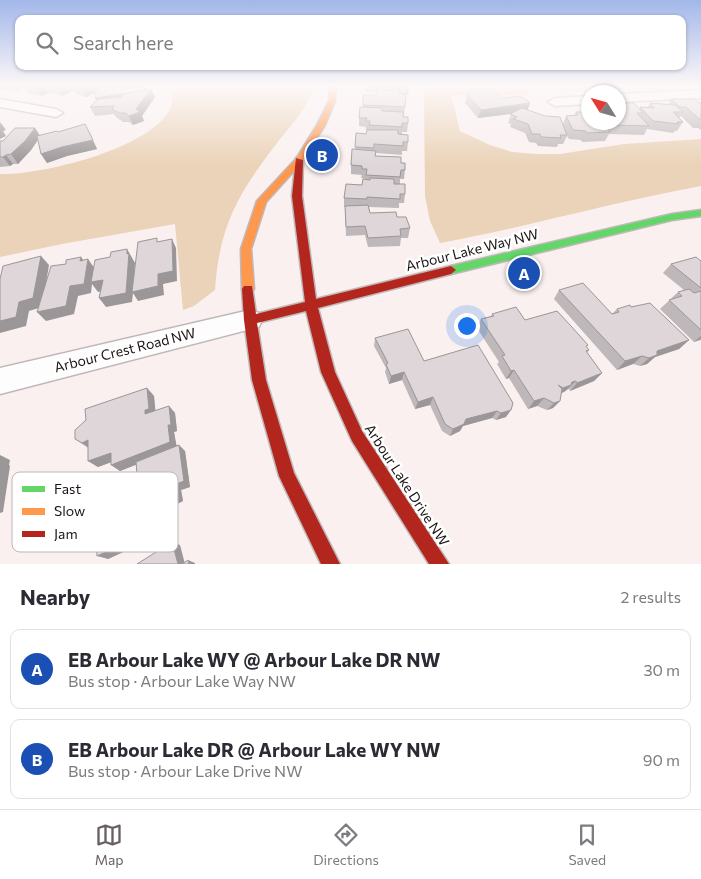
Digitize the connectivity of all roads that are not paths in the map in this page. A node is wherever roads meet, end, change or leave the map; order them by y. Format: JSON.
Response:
{"nodes":[{"id":1,"x":52,"y":112,"type":"edge"},
{"id":2,"x":327,"y":112,"type":"edge"},
{"id":3,"x":56,"y":113,"type":"dead end"},
{"id":4,"x":299,"y":160,"type":"junction"},
{"id":5,"x":701,"y":213,"type":"edge"},
{"id":6,"x":311,"y":305,"type":"junction"},
{"id":7,"x":250,"y":320,"type":"junction"},
{"id":8,"x":0,"y":380,"type":"edge"},
{"id":9,"x":331,"y":564,"type":"edge"},
{"id":10,"x":440,"y":564,"type":"edge"}],
"edges":[{"from":1,"to":3,"type":"street"},
{"from":2,"to":4,"type":"street"},
{"from":4,"to":6,"type":"street","name":"Arbour Lake Drive NW"},
{"from":4,"to":7,"type":"street"},
{"from":5,"to":6,"type":"street","name":"Arbour Lake Way NW"},
{"from":6,"to":7,"type":"street","name":"Arbour Lake Way NW"},
{"from":6,"to":10,"type":"street","name":"Arbour Lake Drive NW"},
{"from":7,"to":8,"type":"street","name":"Arbour Crest Road NW"},
{"from":7,"to":9,"type":"street"}]}
